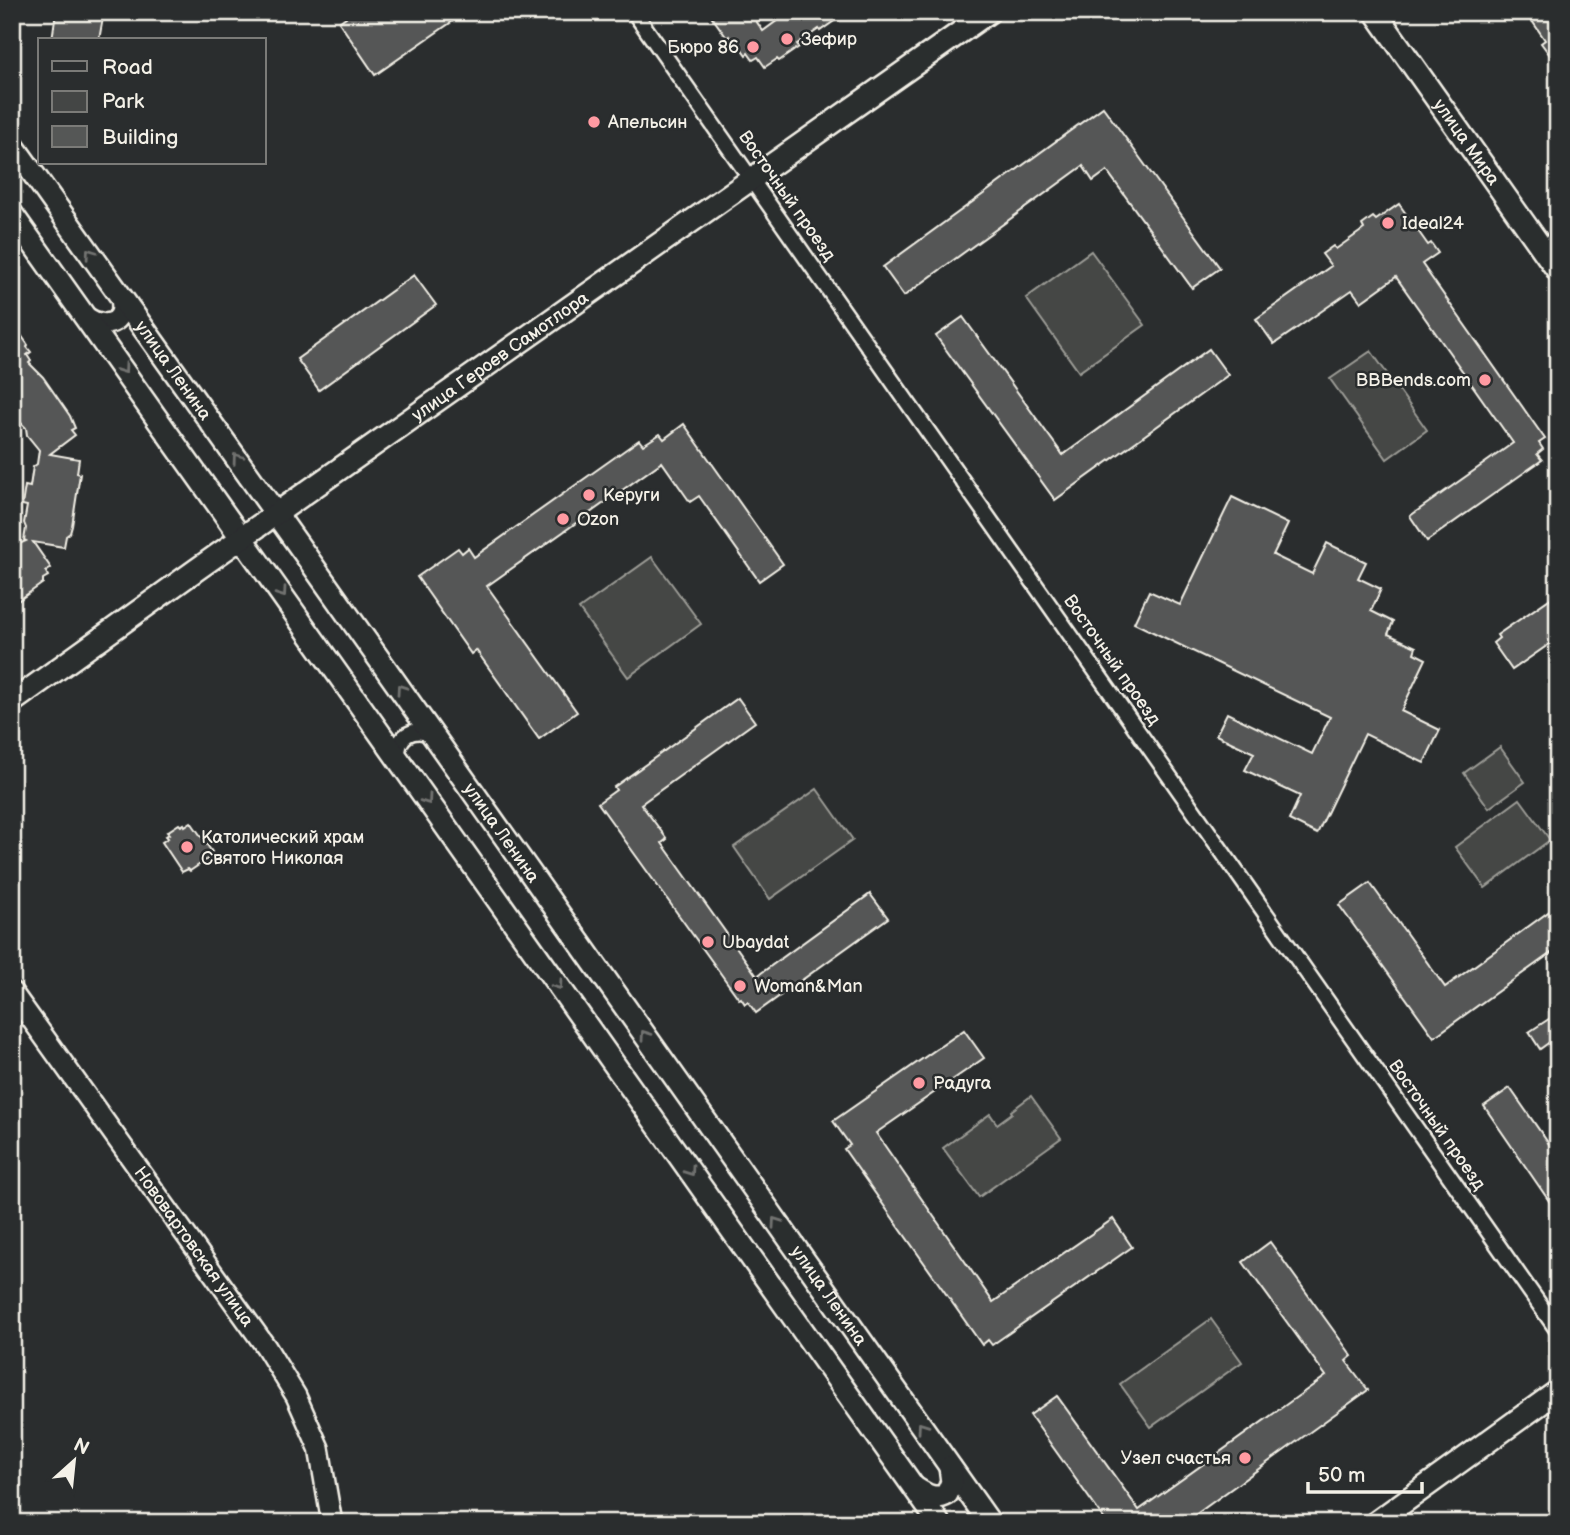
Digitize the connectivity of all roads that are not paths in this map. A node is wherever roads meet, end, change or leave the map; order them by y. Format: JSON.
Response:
{"nodes":[{"id":1,"x":634,"y":12,"type":"edge"},
{"id":2,"x":989,"y":12,"type":"edge"},
{"id":3,"x":1375,"y":12,"type":"edge"},
{"id":4,"x":12,"y":144,"type":"edge"},
{"id":5,"x":752,"y":179,"type":"junction"},
{"id":6,"x":12,"y":214,"type":"edge"},
{"id":7,"x":1558,"y":271,"type":"edge"},
{"id":8,"x":119,"y":293,"type":"junction"},
{"id":9,"x":86,"y":317,"type":"junction"},
{"id":10,"x":277,"y":514,"type":"junction"},
{"id":11,"x":243,"y":538,"type":"junction"},
{"id":12,"x":12,"y":702,"type":"edge"},
{"id":13,"x":433,"y":735,"type":"junction"},
{"id":14,"x":398,"y":758,"type":"junction"},
{"id":15,"x":12,"y":992,"type":"edge"},
{"id":16,"x":1558,"y":1331,"type":"edge"},
{"id":17,"x":1558,"y":1391,"type":"edge"},
{"id":18,"x":950,"y":1467,"type":"junction"},
{"id":19,"x":914,"y":1486,"type":"junction"},
{"id":20,"x":332,"y":1523,"type":"edge"},
{"id":21,"x":939,"y":1523,"type":"edge"},
{"id":22,"x":990,"y":1523,"type":"edge"},
{"id":23,"x":1375,"y":1523,"type":"edge"}],
"edges":[{"from":1,"to":5,"type":"street","name":"Восточный проезд"},
{"from":2,"to":5,"type":"main road","name":"улица Героев Самотлора"},
{"from":3,"to":7,"type":"main road","name":"улица Мира"},
{"from":8,"to":4,"type":"main road","name":"улица Ленина","one_way":true},
{"from":5,"to":10,"type":"main road","name":"улица Героев Самотлора"},
{"from":5,"to":16,"type":"street","name":"Восточный проезд"},
{"from":6,"to":9,"type":"main road"},
{"from":8,"to":9,"type":"main road"},
{"from":10,"to":8,"type":"main road","name":"улица Ленина","one_way":true},
{"from":9,"to":11,"type":"main road","one_way":true},
{"from":10,"to":11,"type":"main road","name":"улица Героев Самотлора"},
{"from":13,"to":10,"type":"main road","name":"улица Ленина","one_way":true},
{"from":11,"to":12,"type":"main road","name":"улица Героев Самотлора"},
{"from":11,"to":14,"type":"main road","one_way":true},
{"from":13,"to":14,"type":"street"},
{"from":18,"to":13,"type":"main road","name":"улица Ленина","one_way":true},
{"from":14,"to":19,"type":"main road","one_way":true},
{"from":15,"to":20,"type":"main road","name":"Нововартовская улица"},
{"from":17,"to":23,"type":"main road"},
{"from":18,"to":19,"type":"main road"},
{"from":18,"to":22,"type":"main road","name":"улица Ленина"},
{"from":19,"to":21,"type":"main road"}]}
